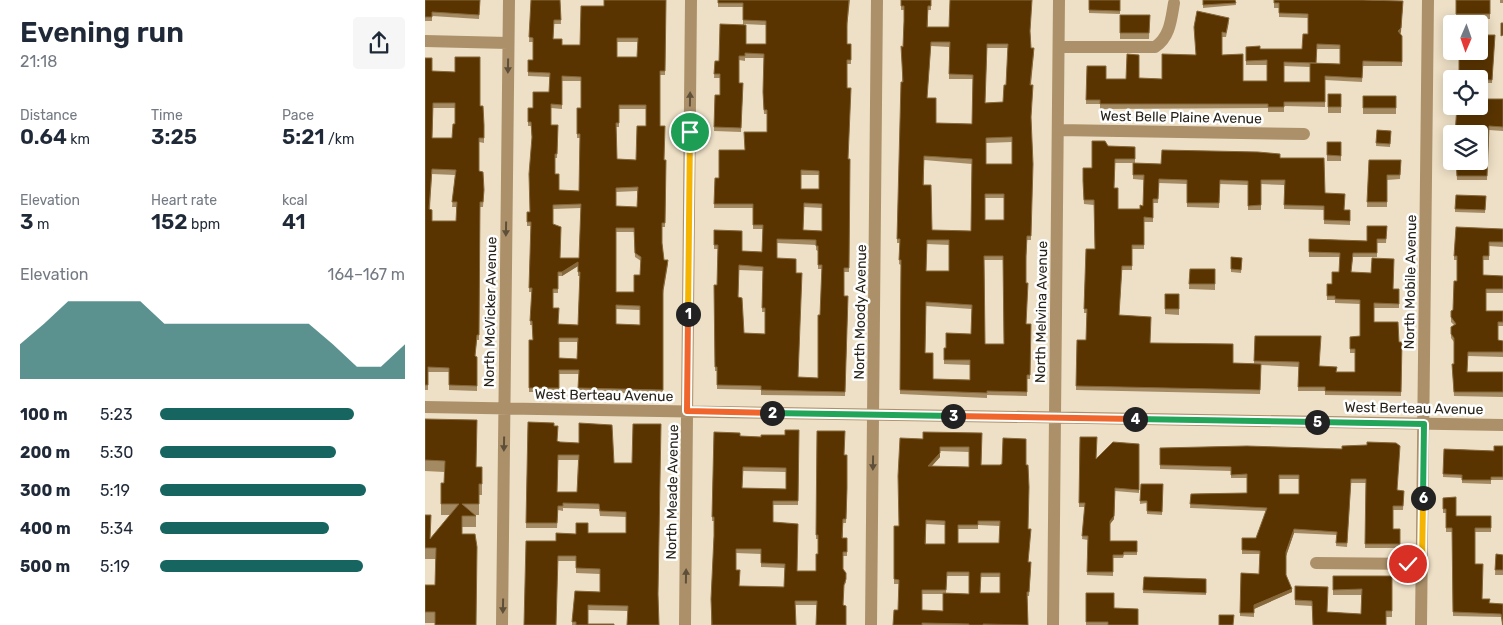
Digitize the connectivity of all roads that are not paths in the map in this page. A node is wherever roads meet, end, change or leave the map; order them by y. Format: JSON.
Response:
{"nodes":[{"id":1,"x":509,"y":0,"type":"edge"},
{"id":2,"x":691,"y":0,"type":"edge"},
{"id":3,"x":877,"y":0,"type":"edge"},
{"id":4,"x":1059,"y":0,"type":"edge"},
{"id":5,"x":1428,"y":0,"type":"edge"},
{"id":6,"x":1174,"y":3,"type":"dead end"},
{"id":7,"x":425,"y":41,"type":"edge"},
{"id":8,"x":508,"y":43,"type":"junction"},
{"id":9,"x":1059,"y":47,"type":"junction"},
{"id":10,"x":1058,"y":130,"type":"junction"},
{"id":11,"x":1304,"y":134,"type":"dead end"},
{"id":12,"x":425,"y":407,"type":"edge"},
{"id":13,"x":505,"y":408,"type":"junction"},
{"id":14,"x":687,"y":411,"type":"junction"},
{"id":15,"x":874,"y":414,"type":"junction"},
{"id":16,"x":1055,"y":417,"type":"junction"},
{"id":17,"x":1424,"y":424,"type":"junction"},
{"id":18,"x":1503,"y":425,"type":"edge"},
{"id":19,"x":1316,"y":563,"type":"dead end"},
{"id":20,"x":1422,"y":564,"type":"junction"},
{"id":21,"x":502,"y":625,"type":"edge"},
{"id":22,"x":685,"y":625,"type":"edge"},
{"id":23,"x":871,"y":625,"type":"edge"},
{"id":24,"x":1053,"y":625,"type":"edge"},
{"id":25,"x":1421,"y":625,"type":"edge"}],
"edges":[{"from":1,"to":8,"type":"street","name":"North McVicker Avenue"},
{"from":14,"to":2,"type":"street","name":"North Meade Avenue","one_way":true},
{"from":3,"to":15,"type":"street","name":"North Moody Avenue"},
{"from":4,"to":9,"type":"street","name":"North Melvina Avenue"},
{"from":5,"to":17,"type":"street","name":"North Mobile Avenue"},
{"from":6,"to":9,"type":"street"},
{"from":7,"to":8,"type":"street"},
{"from":8,"to":13,"type":"street","name":"North McVicker Avenue","one_way":true},
{"from":9,"to":10,"type":"street","name":"North Melvina Avenue"},
{"from":10,"to":11,"type":"street","name":"West Belle Plaine Avenue"},
{"from":10,"to":16,"type":"street","name":"North Melvina Avenue"},
{"from":12,"to":13,"type":"street","name":"West Berteau Avenue"},
{"from":13,"to":14,"type":"street","name":"West Berteau Avenue"},
{"from":13,"to":21,"type":"street","name":"North McVicker Avenue","one_way":true},
{"from":14,"to":15,"type":"street","name":"West Berteau Avenue"},
{"from":22,"to":14,"type":"street","name":"North Meade Avenue","one_way":true},
{"from":15,"to":16,"type":"street","name":"West Berteau Avenue"},
{"from":15,"to":23,"type":"street","name":"North Moody Avenue","one_way":true},
{"from":16,"to":17,"type":"street","name":"West Berteau Avenue"},
{"from":16,"to":24,"type":"street","name":"North Melvina Avenue"},
{"from":17,"to":18,"type":"street","name":"West Berteau Avenue"},
{"from":17,"to":20,"type":"street","name":"North Mobile Avenue"},
{"from":19,"to":20,"type":"street"},
{"from":20,"to":25,"type":"street","name":"North Mobile Avenue"}]}
